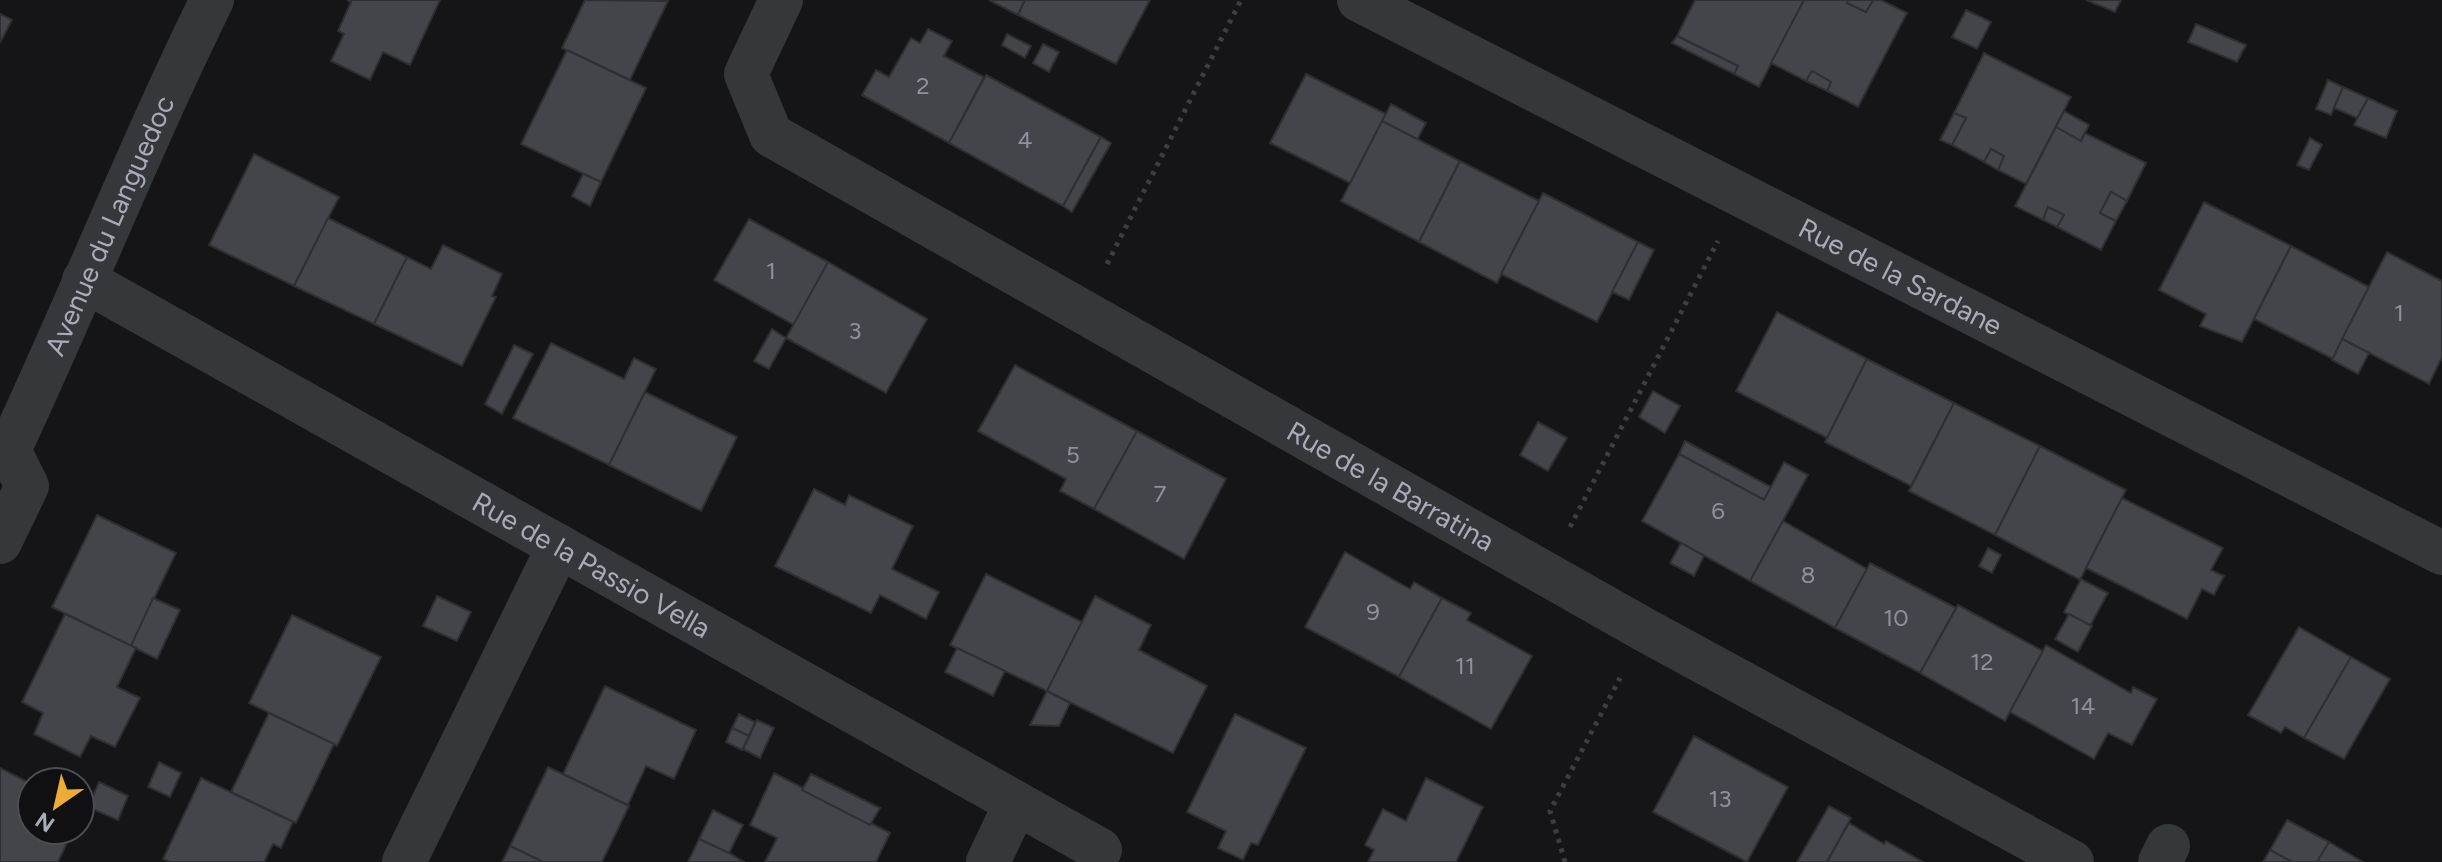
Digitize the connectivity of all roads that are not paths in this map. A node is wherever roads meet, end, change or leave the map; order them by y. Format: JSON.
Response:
{"nodes":[{"id":1,"x":212,"y":0,"type":"edge"},
{"id":2,"x":781,"y":0,"type":"edge"},
{"id":3,"x":1359,"y":0,"type":"edge"},
{"id":4,"x":84,"y":280,"type":"junction"},
{"id":5,"x":3,"y":449,"type":"edge"},
{"id":6,"x":0,"y":542,"type":"edge"},
{"id":7,"x":559,"y":546,"type":"junction"},
{"id":8,"x":2442,"y":553,"type":"edge"},
{"id":9,"x":1016,"y":803,"type":"junction"},
{"id":10,"x":1100,"y":850,"type":"dead end"},
{"id":11,"x":404,"y":862,"type":"edge"},
{"id":12,"x":988,"y":862,"type":"edge"},
{"id":13,"x":2072,"y":862,"type":"edge"}],
"edges":[{"from":1,"to":4,"type":"street","name":"Avenue du Languedoc"},
{"from":2,"to":13,"type":"street","name":"Rue de la Barratina"},
{"from":3,"to":8,"type":"street","name":"Rue de la Sardane"},
{"from":4,"to":5,"type":"street","name":"Avenue du Languedoc"},
{"from":4,"to":7,"type":"street","name":"Rue de la Passio Vella"},
{"from":5,"to":6,"type":"street","name":"Avenue du Languedoc"},
{"from":7,"to":9,"type":"street","name":"Rue de la Passio Vella"},
{"from":7,"to":11,"type":"street"},
{"from":9,"to":10,"type":"street","name":"Rue de la Passio Vella"},
{"from":9,"to":12,"type":"street"}]}
